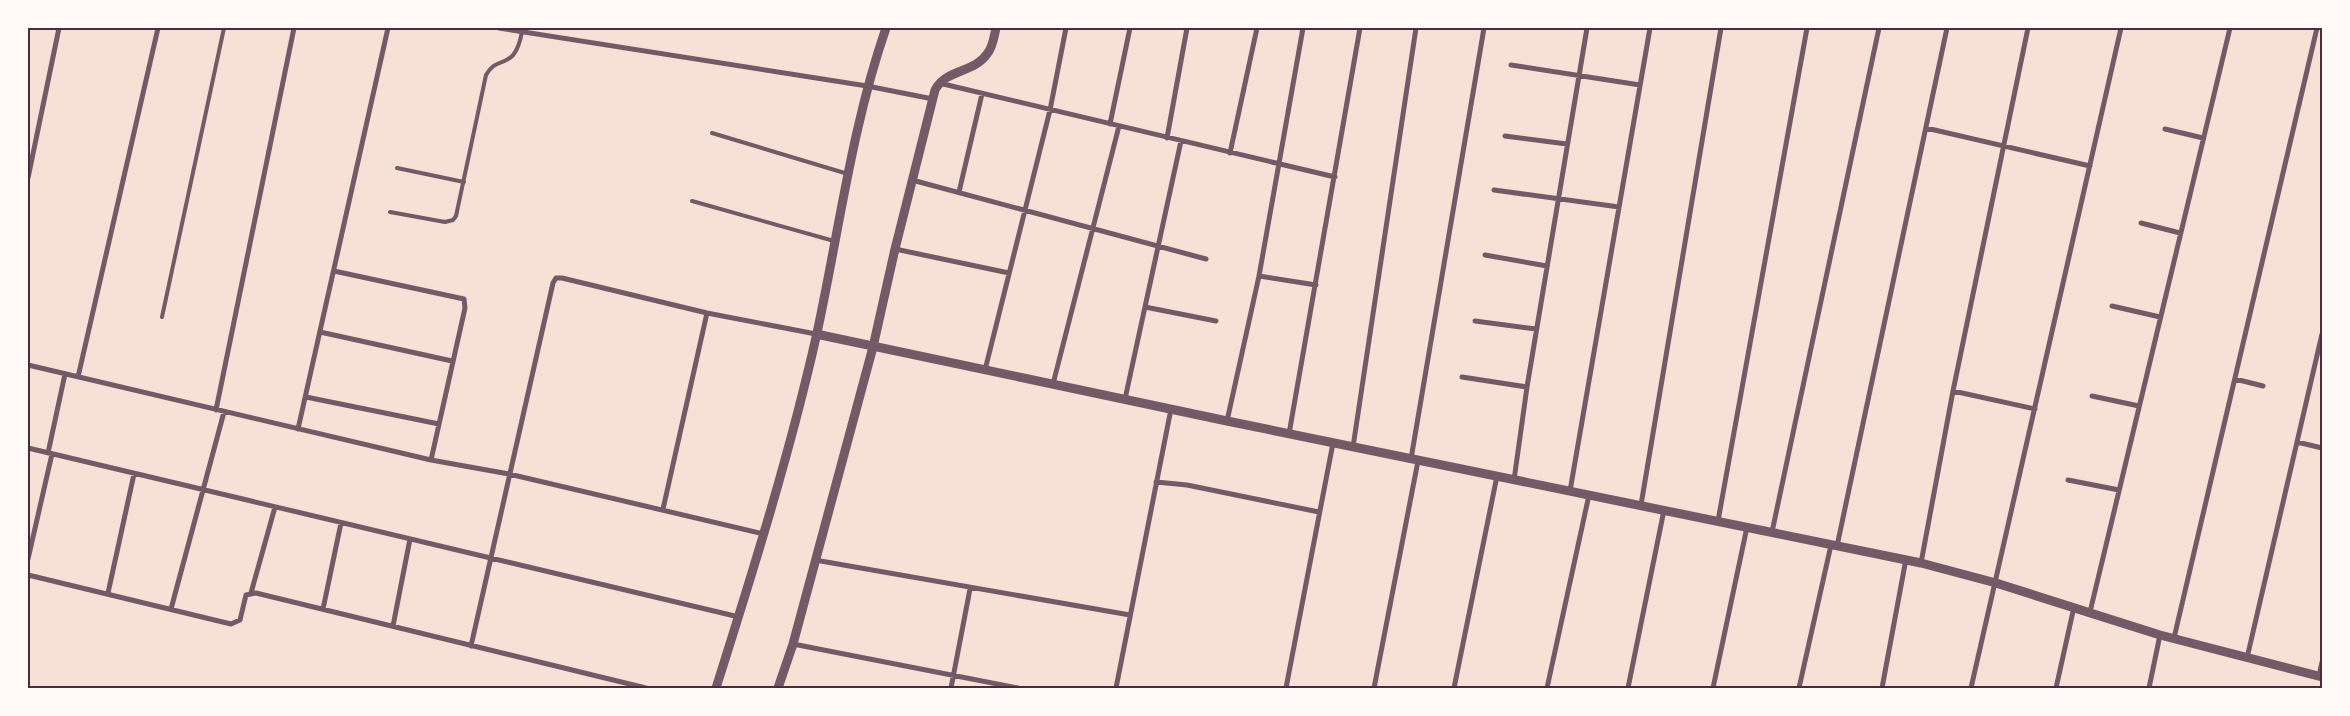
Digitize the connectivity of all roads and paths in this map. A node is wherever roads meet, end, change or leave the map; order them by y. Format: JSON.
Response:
{"nodes":[{"id":1,"x":59,"y":28,"type":"edge"},
{"id":2,"x":158,"y":28,"type":"edge"},
{"id":3,"x":224,"y":28,"type":"edge"},
{"id":4,"x":294,"y":28,"type":"edge"},
{"id":5,"x":388,"y":28,"type":"edge"},
{"id":6,"x":499,"y":28,"type":"edge"},
{"id":7,"x":886,"y":28,"type":"edge"},
{"id":8,"x":996,"y":28,"type":"edge"},
{"id":9,"x":1066,"y":28,"type":"edge"},
{"id":10,"x":1130,"y":28,"type":"edge"},
{"id":11,"x":1187,"y":28,"type":"edge"},
{"id":12,"x":1257,"y":28,"type":"edge"},
{"id":13,"x":1303,"y":28,"type":"edge"},
{"id":14,"x":1360,"y":28,"type":"edge"},
{"id":15,"x":1416,"y":28,"type":"edge"},
{"id":16,"x":1484,"y":28,"type":"edge"},
{"id":17,"x":1587,"y":28,"type":"edge"},
{"id":18,"x":1650,"y":28,"type":"edge"},
{"id":19,"x":1721,"y":28,"type":"edge"},
{"id":20,"x":1807,"y":28,"type":"edge"},
{"id":21,"x":1879,"y":28,"type":"edge"},
{"id":22,"x":1947,"y":28,"type":"edge"},
{"id":23,"x":2028,"y":28,"type":"edge"},
{"id":24,"x":2122,"y":28,"type":"edge"},
{"id":25,"x":2230,"y":28,"type":"edge"},
{"id":26,"x":2317,"y":28,"type":"edge"},
{"id":27,"x":532,"y":30,"type":"edge"},
{"id":28,"x":522,"y":32,"type":"junction"},
{"id":29,"x":1511,"y":65,"type":"dead end"},
{"id":30,"x":1579,"y":76,"type":"junction"},
{"id":31,"x":939,"y":83,"type":"junction"},
{"id":32,"x":1640,"y":85,"type":"junction"},
{"id":33,"x":867,"y":86,"type":"junction"},
{"id":34,"x":982,"y":94,"type":"junction"},
{"id":35,"x":933,"y":98,"type":"junction"},
{"id":36,"x":1050,"y":110,"type":"junction"},
{"id":37,"x":1110,"y":124,"type":"junction"},
{"id":38,"x":1119,"y":126,"type":"junction"},
{"id":39,"x":1926,"y":128,"type":"junction"},
{"id":40,"x":2164,"y":129,"type":"dead end"},
{"id":41,"x":712,"y":133,"type":"dead end"},
{"id":42,"x":1505,"y":136,"type":"dead end"},
{"id":43,"x":1167,"y":138,"type":"junction"},
{"id":44,"x":2203,"y":138,"type":"junction"},
{"id":45,"x":1182,"y":141,"type":"junction"},
{"id":46,"x":1568,"y":144,"type":"junction"},
{"id":47,"x":2003,"y":146,"type":"junction"},
{"id":48,"x":1230,"y":153,"type":"junction"},
{"id":49,"x":1281,"y":164,"type":"junction"},
{"id":50,"x":2090,"y":166,"type":"junction"},
{"id":51,"x":397,"y":168,"type":"dead end"},
{"id":52,"x":849,"y":175,"type":"junction"},
{"id":53,"x":28,"y":178,"type":"edge"},
{"id":54,"x":1335,"y":178,"type":"junction"},
{"id":55,"x":912,"y":180,"type":"junction"},
{"id":56,"x":464,"y":182,"type":"junction"},
{"id":57,"x":1494,"y":190,"type":"dead end"},
{"id":58,"x":959,"y":192,"type":"junction"},
{"id":59,"x":1558,"y":199,"type":"junction"},
{"id":60,"x":692,"y":201,"type":"dead end"},
{"id":61,"x":1619,"y":207,"type":"junction"},
{"id":62,"x":1025,"y":210,"type":"junction"},
{"id":63,"x":390,"y":212,"type":"dead end"},
{"id":64,"x":2141,"y":223,"type":"dead end"},
{"id":65,"x":1092,"y":228,"type":"junction"},
{"id":66,"x":2180,"y":233,"type":"junction"},
{"id":67,"x":836,"y":241,"type":"junction"},
{"id":68,"x":1158,"y":246,"type":"junction"},
{"id":69,"x":895,"y":249,"type":"junction"},
{"id":70,"x":1485,"y":255,"type":"dead end"},
{"id":71,"x":1206,"y":259,"type":"dead end"},
{"id":72,"x":1547,"y":266,"type":"junction"},
{"id":73,"x":334,"y":271,"type":"junction"},
{"id":74,"x":1009,"y":273,"type":"junction"},
{"id":75,"x":1260,"y":276,"type":"junction"},
{"id":76,"x":1316,"y":285,"type":"junction"},
{"id":77,"x":2112,"y":306,"type":"dead end"},
{"id":78,"x":1145,"y":307,"type":"junction"},
{"id":79,"x":707,"y":313,"type":"junction"},
{"id":80,"x":162,"y":317,"type":"dead end"},
{"id":81,"x":2160,"y":317,"type":"junction"},
{"id":82,"x":1216,"y":321,"type":"dead end"},
{"id":83,"x":1475,"y":321,"type":"dead end"},
{"id":84,"x":1536,"y":329,"type":"junction"},
{"id":85,"x":320,"y":332,"type":"junction"},
{"id":86,"x":816,"y":334,"type":"junction"},
{"id":87,"x":2322,"y":334,"type":"edge"},
{"id":88,"x":873,"y":347,"type":"junction"},
{"id":89,"x":452,"y":361,"type":"junction"},
{"id":90,"x":28,"y":365,"type":"edge"},
{"id":91,"x":985,"y":370,"type":"junction"},
{"id":92,"x":65,"y":374,"type":"junction"},
{"id":93,"x":78,"y":377,"type":"junction"},
{"id":94,"x":1462,"y":377,"type":"dead end"},
{"id":95,"x":2235,"y":379,"type":"junction"},
{"id":96,"x":1053,"y":384,"type":"junction"},
{"id":97,"x":2263,"y":386,"type":"dead end"},
{"id":98,"x":1527,"y":387,"type":"junction"},
{"id":99,"x":1953,"y":390,"type":"junction"},
{"id":100,"x":306,"y":396,"type":"junction"},
{"id":101,"x":2092,"y":396,"type":"dead end"},
{"id":102,"x":1125,"y":399,"type":"junction"},
{"id":103,"x":2139,"y":406,"type":"junction"},
{"id":104,"x":1171,"y":408,"type":"junction"},
{"id":105,"x":2035,"y":409,"type":"junction"},
{"id":106,"x":216,"y":410,"type":"junction"},
{"id":107,"x":224,"y":412,"type":"junction"},
{"id":108,"x":1227,"y":421,"type":"junction"},
{"id":109,"x":439,"y":424,"type":"junction"},
{"id":110,"x":298,"y":429,"type":"junction"},
{"id":111,"x":1290,"y":434,"type":"junction"},
{"id":112,"x":2297,"y":442,"type":"junction"},
{"id":113,"x":1333,"y":443,"type":"junction"},
{"id":114,"x":1353,"y":447,"type":"junction"},
{"id":115,"x":28,"y":448,"type":"edge"},
{"id":116,"x":2322,"y":448,"type":"edge"},
{"id":117,"x":50,"y":453,"type":"junction"},
{"id":118,"x":431,"y":460,"type":"junction"},
{"id":119,"x":1414,"y":460,"type":"junction"},
{"id":120,"x":134,"y":474,"type":"junction"},
{"id":121,"x":509,"y":474,"type":"junction"},
{"id":122,"x":1496,"y":476,"type":"junction"},
{"id":123,"x":1514,"y":480,"type":"junction"},
{"id":124,"x":2068,"y":480,"type":"dead end"},
{"id":125,"x":1156,"y":482,"type":"junction"},
{"id":126,"x":204,"y":490,"type":"junction"},
{"id":127,"x":2119,"y":490,"type":"junction"},
{"id":128,"x":1570,"y":491,"type":"junction"},
{"id":129,"x":1589,"y":495,"type":"junction"},
{"id":130,"x":1641,"y":506,"type":"junction"},
{"id":131,"x":274,"y":507,"type":"junction"},
{"id":132,"x":663,"y":509,"type":"junction"},
{"id":133,"x":1664,"y":510,"type":"junction"},
{"id":134,"x":1320,"y":512,"type":"junction"},
{"id":135,"x":1718,"y":521,"type":"junction"},
{"id":136,"x":341,"y":522,"type":"junction"},
{"id":137,"x":1748,"y":527,"type":"junction"},
{"id":138,"x":1772,"y":532,"type":"junction"},
{"id":139,"x":764,"y":534,"type":"junction"},
{"id":140,"x":410,"y":539,"type":"junction"},
{"id":141,"x":1834,"y":545,"type":"junction"},
{"id":142,"x":28,"y":558,"type":"edge"},
{"id":143,"x":490,"y":558,"type":"junction"},
{"id":144,"x":815,"y":560,"type":"junction"},
{"id":145,"x":1906,"y":560,"type":"junction"},
{"id":146,"x":1921,"y":563,"type":"junction"},
{"id":147,"x":28,"y":575,"type":"edge"},
{"id":148,"x":1996,"y":583,"type":"junction"},
{"id":149,"x":970,"y":589,"type":"junction"},
{"id":150,"x":108,"y":593,"type":"junction"},
{"id":151,"x":251,"y":593,"type":"junction"},
{"id":152,"x":2074,"y":607,"type":"junction"},
{"id":153,"x":171,"y":609,"type":"junction"},
{"id":154,"x":323,"y":609,"type":"junction"},
{"id":155,"x":2090,"y":612,"type":"junction"},
{"id":156,"x":1130,"y":615,"type":"junction"},
{"id":157,"x":739,"y":617,"type":"junction"},
{"id":158,"x":393,"y":626,"type":"junction"},
{"id":159,"x":2160,"y":635,"type":"junction"},
{"id":160,"x":2174,"y":638,"type":"junction"},
{"id":161,"x":792,"y":644,"type":"junction"},
{"id":162,"x":471,"y":646,"type":"junction"},
{"id":163,"x":2247,"y":658,"type":"junction"},
{"id":164,"x":2322,"y":662,"type":"edge"},
{"id":165,"x":953,"y":675,"type":"junction"},
{"id":166,"x":2321,"y":676,"type":"edge"},
{"id":167,"x":646,"y":688,"type":"edge"},
{"id":168,"x":716,"y":688,"type":"edge"},
{"id":169,"x":778,"y":688,"type":"edge"},
{"id":170,"x":951,"y":688,"type":"edge"},
{"id":171,"x":1018,"y":688,"type":"edge"},
{"id":172,"x":1116,"y":688,"type":"edge"},
{"id":173,"x":1286,"y":688,"type":"edge"},
{"id":174,"x":1374,"y":688,"type":"edge"},
{"id":175,"x":1454,"y":688,"type":"edge"},
{"id":176,"x":1547,"y":688,"type":"edge"},
{"id":177,"x":1628,"y":688,"type":"edge"},
{"id":178,"x":1713,"y":688,"type":"edge"},
{"id":179,"x":1799,"y":688,"type":"edge"},
{"id":180,"x":1882,"y":688,"type":"edge"},
{"id":181,"x":1971,"y":688,"type":"edge"},
{"id":182,"x":2056,"y":688,"type":"edge"},
{"id":183,"x":2149,"y":688,"type":"edge"}],
"edges":[{"from":1,"to":53,"type":"street"},
{"from":2,"to":93,"type":"street"},
{"from":3,"to":80,"type":"lane"},
{"from":4,"to":106,"type":"street"},
{"from":5,"to":73,"type":"street"},
{"from":6,"to":28,"type":"street"},
{"from":7,"to":33,"type":"street"},
{"from":8,"to":31,"type":"street"},
{"from":9,"to":36,"type":"street"},
{"from":10,"to":37,"type":"street"},
{"from":11,"to":43,"type":"street"},
{"from":12,"to":48,"type":"street"},
{"from":13,"to":49,"type":"street"},
{"from":14,"to":54,"type":"street"},
{"from":15,"to":114,"type":"street"},
{"from":16,"to":119,"type":"street"},
{"from":17,"to":30,"type":"street"},
{"from":18,"to":32,"type":"street"},
{"from":19,"to":130,"type":"street"},
{"from":20,"to":135,"type":"street"},
{"from":21,"to":138,"type":"street"},
{"from":22,"to":39,"type":"street"},
{"from":23,"to":47,"type":"street"},
{"from":24,"to":50,"type":"street"},
{"from":25,"to":44,"type":"street"},
{"from":26,"to":95,"type":"street"},
{"from":27,"to":28,"type":"street"},
{"from":27,"to":33,"type":"street"},
{"from":28,"to":56,"type":"lane"},
{"from":29,"to":30,"type":"street"},
{"from":30,"to":32,"type":"street"},
{"from":30,"to":46,"type":"street"},
{"from":31,"to":34,"type":"street"},
{"from":31,"to":35,"type":"street"},
{"from":32,"to":61,"type":"street"},
{"from":33,"to":35,"type":"street"},
{"from":33,"to":52,"type":"street"},
{"from":34,"to":36,"type":"street"},
{"from":34,"to":58,"type":"street"},
{"from":35,"to":55,"type":"street"},
{"from":36,"to":37,"type":"street"},
{"from":36,"to":62,"type":"street"},
{"from":37,"to":38,"type":"street"},
{"from":38,"to":43,"type":"street"},
{"from":38,"to":65,"type":"street"},
{"from":39,"to":47,"type":"street"},
{"from":39,"to":141,"type":"street"},
{"from":40,"to":44,"type":"street"},
{"from":41,"to":52,"type":"lane"},
{"from":42,"to":46,"type":"street"},
{"from":43,"to":45,"type":"street"},
{"from":44,"to":66,"type":"street"},
{"from":45,"to":48,"type":"street"},
{"from":45,"to":68,"type":"street"},
{"from":46,"to":59,"type":"street"},
{"from":47,"to":50,"type":"street"},
{"from":47,"to":99,"type":"street"},
{"from":48,"to":49,"type":"street"},
{"from":49,"to":54,"type":"street"},
{"from":49,"to":75,"type":"street"},
{"from":50,"to":105,"type":"street"},
{"from":51,"to":56,"type":"lane"},
{"from":52,"to":67,"type":"street"},
{"from":54,"to":76,"type":"street"},
{"from":55,"to":58,"type":"street"},
{"from":55,"to":69,"type":"street"},
{"from":56,"to":63,"type":"lane"},
{"from":57,"to":59,"type":"street"},
{"from":58,"to":62,"type":"street"},
{"from":59,"to":61,"type":"street"},
{"from":59,"to":72,"type":"street"},
{"from":60,"to":67,"type":"lane"},
{"from":61,"to":128,"type":"street"},
{"from":62,"to":65,"type":"street"},
{"from":62,"to":74,"type":"street"},
{"from":64,"to":66,"type":"street"},
{"from":65,"to":68,"type":"street"},
{"from":65,"to":96,"type":"street"},
{"from":66,"to":81,"type":"street"},
{"from":67,"to":86,"type":"street"},
{"from":68,"to":71,"type":"street"},
{"from":68,"to":78,"type":"street"},
{"from":69,"to":74,"type":"street"},
{"from":69,"to":88,"type":"street"},
{"from":70,"to":72,"type":"street"},
{"from":72,"to":84,"type":"street"},
{"from":73,"to":85,"type":"street"},
{"from":73,"to":89,"type":"street"},
{"from":74,"to":91,"type":"street"},
{"from":75,"to":76,"type":"street"},
{"from":75,"to":108,"type":"street"},
{"from":76,"to":111,"type":"street"},
{"from":77,"to":81,"type":"street"},
{"from":78,"to":82,"type":"street"},
{"from":78,"to":102,"type":"street"},
{"from":79,"to":86,"type":"street"},
{"from":79,"to":121,"type":"street"},
{"from":79,"to":132,"type":"street"},
{"from":81,"to":103,"type":"street"},
{"from":83,"to":84,"type":"street"},
{"from":84,"to":98,"type":"street"},
{"from":85,"to":89,"type":"street"},
{"from":85,"to":100,"type":"street"},
{"from":86,"to":88,"type":"street"},
{"from":86,"to":139,"type":"street"},
{"from":87,"to":112,"type":"street"},
{"from":88,"to":91,"type":"street"},
{"from":88,"to":144,"type":"street"},
{"from":89,"to":109,"type":"street"},
{"from":90,"to":92,"type":"street"},
{"from":91,"to":96,"type":"street"},
{"from":92,"to":93,"type":"street"},
{"from":92,"to":117,"type":"street"},
{"from":93,"to":106,"type":"street"},
{"from":94,"to":98,"type":"street"},
{"from":95,"to":97,"type":"street"},
{"from":95,"to":160,"type":"street"},
{"from":96,"to":102,"type":"street"},
{"from":98,"to":123,"type":"street"},
{"from":99,"to":105,"type":"street"},
{"from":99,"to":146,"type":"street"},
{"from":100,"to":109,"type":"street"},
{"from":100,"to":110,"type":"street"},
{"from":101,"to":103,"type":"street"},
{"from":102,"to":104,"type":"street"},
{"from":103,"to":127,"type":"street"},
{"from":104,"to":108,"type":"street"},
{"from":104,"to":125,"type":"street"},
{"from":105,"to":148,"type":"street"},
{"from":106,"to":107,"type":"street"},
{"from":107,"to":110,"type":"street"},
{"from":107,"to":126,"type":"street"},
{"from":108,"to":111,"type":"street"},
{"from":109,"to":118,"type":"street"},
{"from":110,"to":118,"type":"street"},
{"from":111,"to":113,"type":"street"},
{"from":112,"to":116,"type":"street"},
{"from":112,"to":163,"type":"street"},
{"from":113,"to":114,"type":"street"},
{"from":113,"to":134,"type":"street"},
{"from":114,"to":119,"type":"street"},
{"from":115,"to":117,"type":"street"},
{"from":117,"to":120,"type":"street"},
{"from":117,"to":142,"type":"street"},
{"from":118,"to":121,"type":"street"},
{"from":119,"to":122,"type":"street"},
{"from":119,"to":174,"type":"street"},
{"from":120,"to":126,"type":"street"},
{"from":120,"to":150,"type":"street"},
{"from":121,"to":132,"type":"street"},
{"from":121,"to":143,"type":"street"},
{"from":122,"to":123,"type":"street"},
{"from":122,"to":175,"type":"street"},
{"from":123,"to":128,"type":"street"},
{"from":124,"to":127,"type":"street"},
{"from":125,"to":134,"type":"street"},
{"from":125,"to":156,"type":"street"},
{"from":126,"to":131,"type":"street"},
{"from":126,"to":153,"type":"street"},
{"from":127,"to":155,"type":"street"},
{"from":128,"to":129,"type":"street"},
{"from":129,"to":130,"type":"street"},
{"from":129,"to":176,"type":"street"},
{"from":130,"to":133,"type":"street"},
{"from":131,"to":136,"type":"street"},
{"from":131,"to":151,"type":"street"},
{"from":132,"to":139,"type":"street"},
{"from":133,"to":135,"type":"street"},
{"from":133,"to":177,"type":"street"},
{"from":134,"to":173,"type":"street"},
{"from":135,"to":137,"type":"street"},
{"from":136,"to":140,"type":"street"},
{"from":136,"to":154,"type":"street"},
{"from":137,"to":138,"type":"street"},
{"from":137,"to":178,"type":"street"},
{"from":138,"to":141,"type":"street"},
{"from":139,"to":157,"type":"street"},
{"from":140,"to":143,"type":"street"},
{"from":140,"to":158,"type":"street"},
{"from":141,"to":145,"type":"street"},
{"from":141,"to":179,"type":"street"},
{"from":143,"to":157,"type":"street"},
{"from":143,"to":162,"type":"street"},
{"from":144,"to":149,"type":"street"},
{"from":144,"to":161,"type":"street"},
{"from":145,"to":146,"type":"street"},
{"from":145,"to":180,"type":"street"},
{"from":146,"to":148,"type":"street"},
{"from":147,"to":150,"type":"street"},
{"from":148,"to":152,"type":"street"},
{"from":148,"to":181,"type":"street"},
{"from":149,"to":156,"type":"street"},
{"from":149,"to":165,"type":"street"},
{"from":150,"to":153,"type":"street"},
{"from":151,"to":153,"type":"street"},
{"from":151,"to":154,"type":"street"},
{"from":152,"to":155,"type":"street"},
{"from":152,"to":182,"type":"street"},
{"from":154,"to":158,"type":"street"},
{"from":155,"to":159,"type":"street"},
{"from":156,"to":172,"type":"street"},
{"from":157,"to":168,"type":"street"},
{"from":158,"to":162,"type":"street"},
{"from":159,"to":160,"type":"street"},
{"from":159,"to":183,"type":"street"},
{"from":160,"to":163,"type":"street"},
{"from":161,"to":165,"type":"street"},
{"from":161,"to":169,"type":"street"},
{"from":162,"to":167,"type":"street"},
{"from":163,"to":166,"type":"street"},
{"from":164,"to":166,"type":"street"},
{"from":165,"to":170,"type":"street"},
{"from":165,"to":171,"type":"street"}]}
